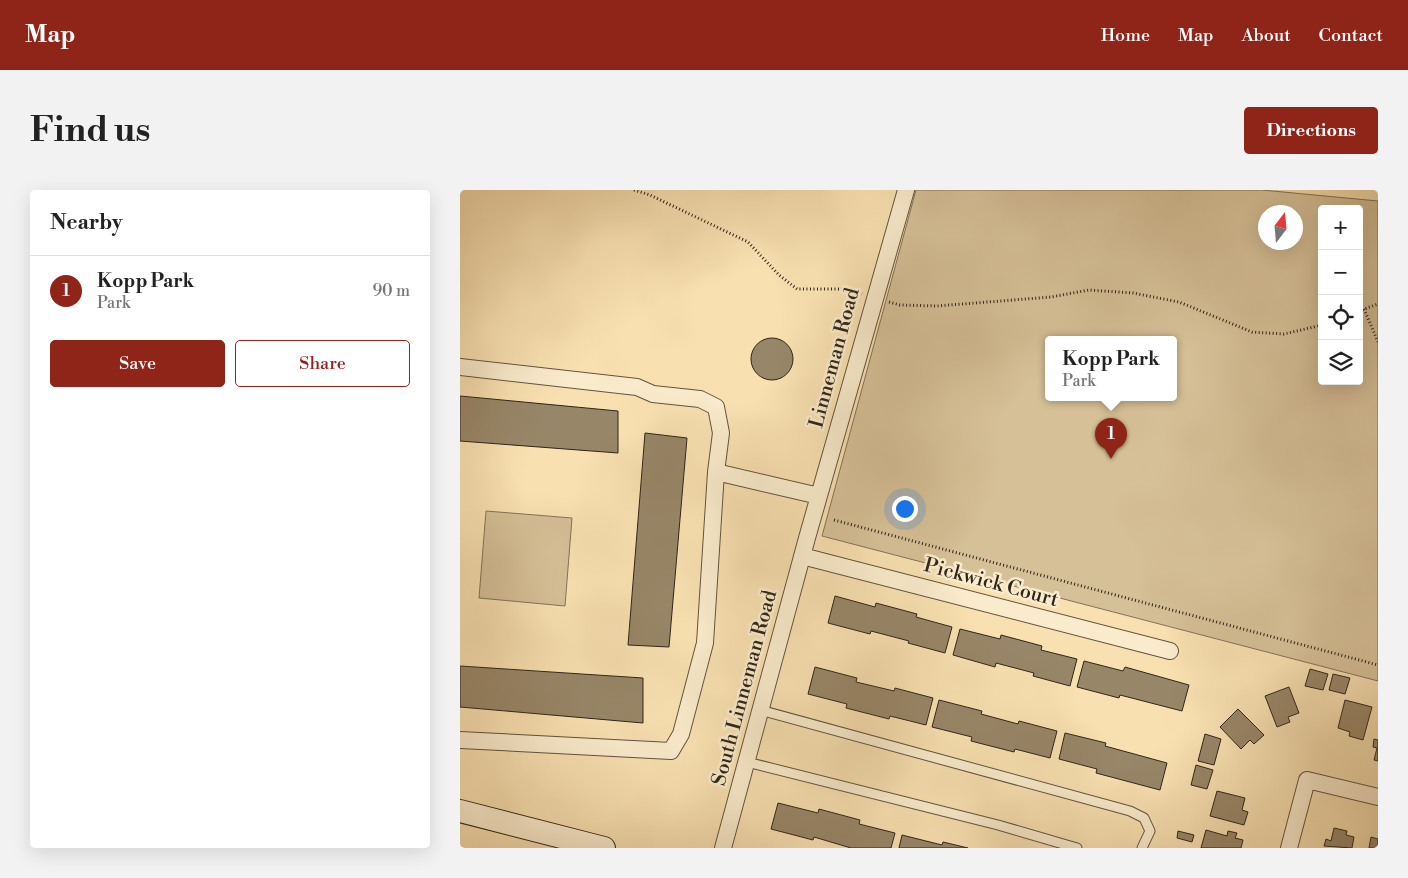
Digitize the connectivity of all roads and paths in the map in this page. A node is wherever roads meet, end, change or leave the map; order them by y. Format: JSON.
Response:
{"nodes":[{"id":1,"x":634,"y":190,"type":"edge"},
{"id":2,"x":906,"y":190,"type":"edge"},
{"id":3,"x":862,"y":294,"type":"dead end"},
{"id":4,"x":887,"y":301,"type":"dead end"},
{"id":5,"x":1378,"y":304,"type":"edge"},
{"id":6,"x":1364,"y":309,"type":"joint"},
{"id":7,"x":1318,"y":325,"type":"edge"},
{"id":8,"x":1378,"y":342,"type":"edge"},
{"id":9,"x":460,"y":368,"type":"edge"},
{"id":10,"x":716,"y":472,"type":"junction"},
{"id":11,"x":819,"y":496,"type":"junction"},
{"id":12,"x":834,"y":520,"type":"dead end"},
{"id":13,"x":807,"y":538,"type":"joint"},
{"id":14,"x":802,"y":556,"type":"junction"},
{"id":15,"x":1170,"y":651,"type":"dead end"},
{"id":16,"x":1378,"y":665,"type":"edge"},
{"id":17,"x":760,"y":710,"type":"junction"},
{"id":18,"x":460,"y":740,"type":"edge"},
{"id":19,"x":746,"y":762,"type":"junction"},
{"id":20,"x":1378,"y":797,"type":"edge"},
{"id":21,"x":460,"y":811,"type":"edge"},
{"id":22,"x":604,"y":848,"type":"edge"},
{"id":23,"x":723,"y":848,"type":"edge"},
{"id":24,"x":1077,"y":848,"type":"edge"},
{"id":25,"x":1142,"y":848,"type":"edge"},
{"id":26,"x":1289,"y":848,"type":"edge"}],
"edges":[{"from":1,"to":3,"type":"path"},
{"from":2,"to":11,"type":"street","name":"Linneman Road"},
{"from":4,"to":7,"type":"path"},
{"from":5,"to":6,"type":"path"},
{"from":6,"to":8,"type":"path"},
{"from":9,"to":10,"type":"street"},
{"from":10,"to":11,"type":"street"},
{"from":10,"to":18,"type":"street"},
{"from":11,"to":13,"type":"street","name":"Linneman Road"},
{"from":12,"to":16,"type":"path"},
{"from":13,"to":14,"type":"street","name":"South Linneman Road"},
{"from":14,"to":15,"type":"street","name":"Pickwick Court"},
{"from":14,"to":17,"type":"street","name":"South Linneman Road"},
{"from":17,"to":19,"type":"street","name":"South Linneman Road"},
{"from":17,"to":25,"type":"lane"},
{"from":19,"to":23,"type":"street","name":"South Linneman Road"},
{"from":19,"to":24,"type":"lane"},
{"from":20,"to":26,"type":"street"},
{"from":21,"to":22,"type":"main road"}]}
